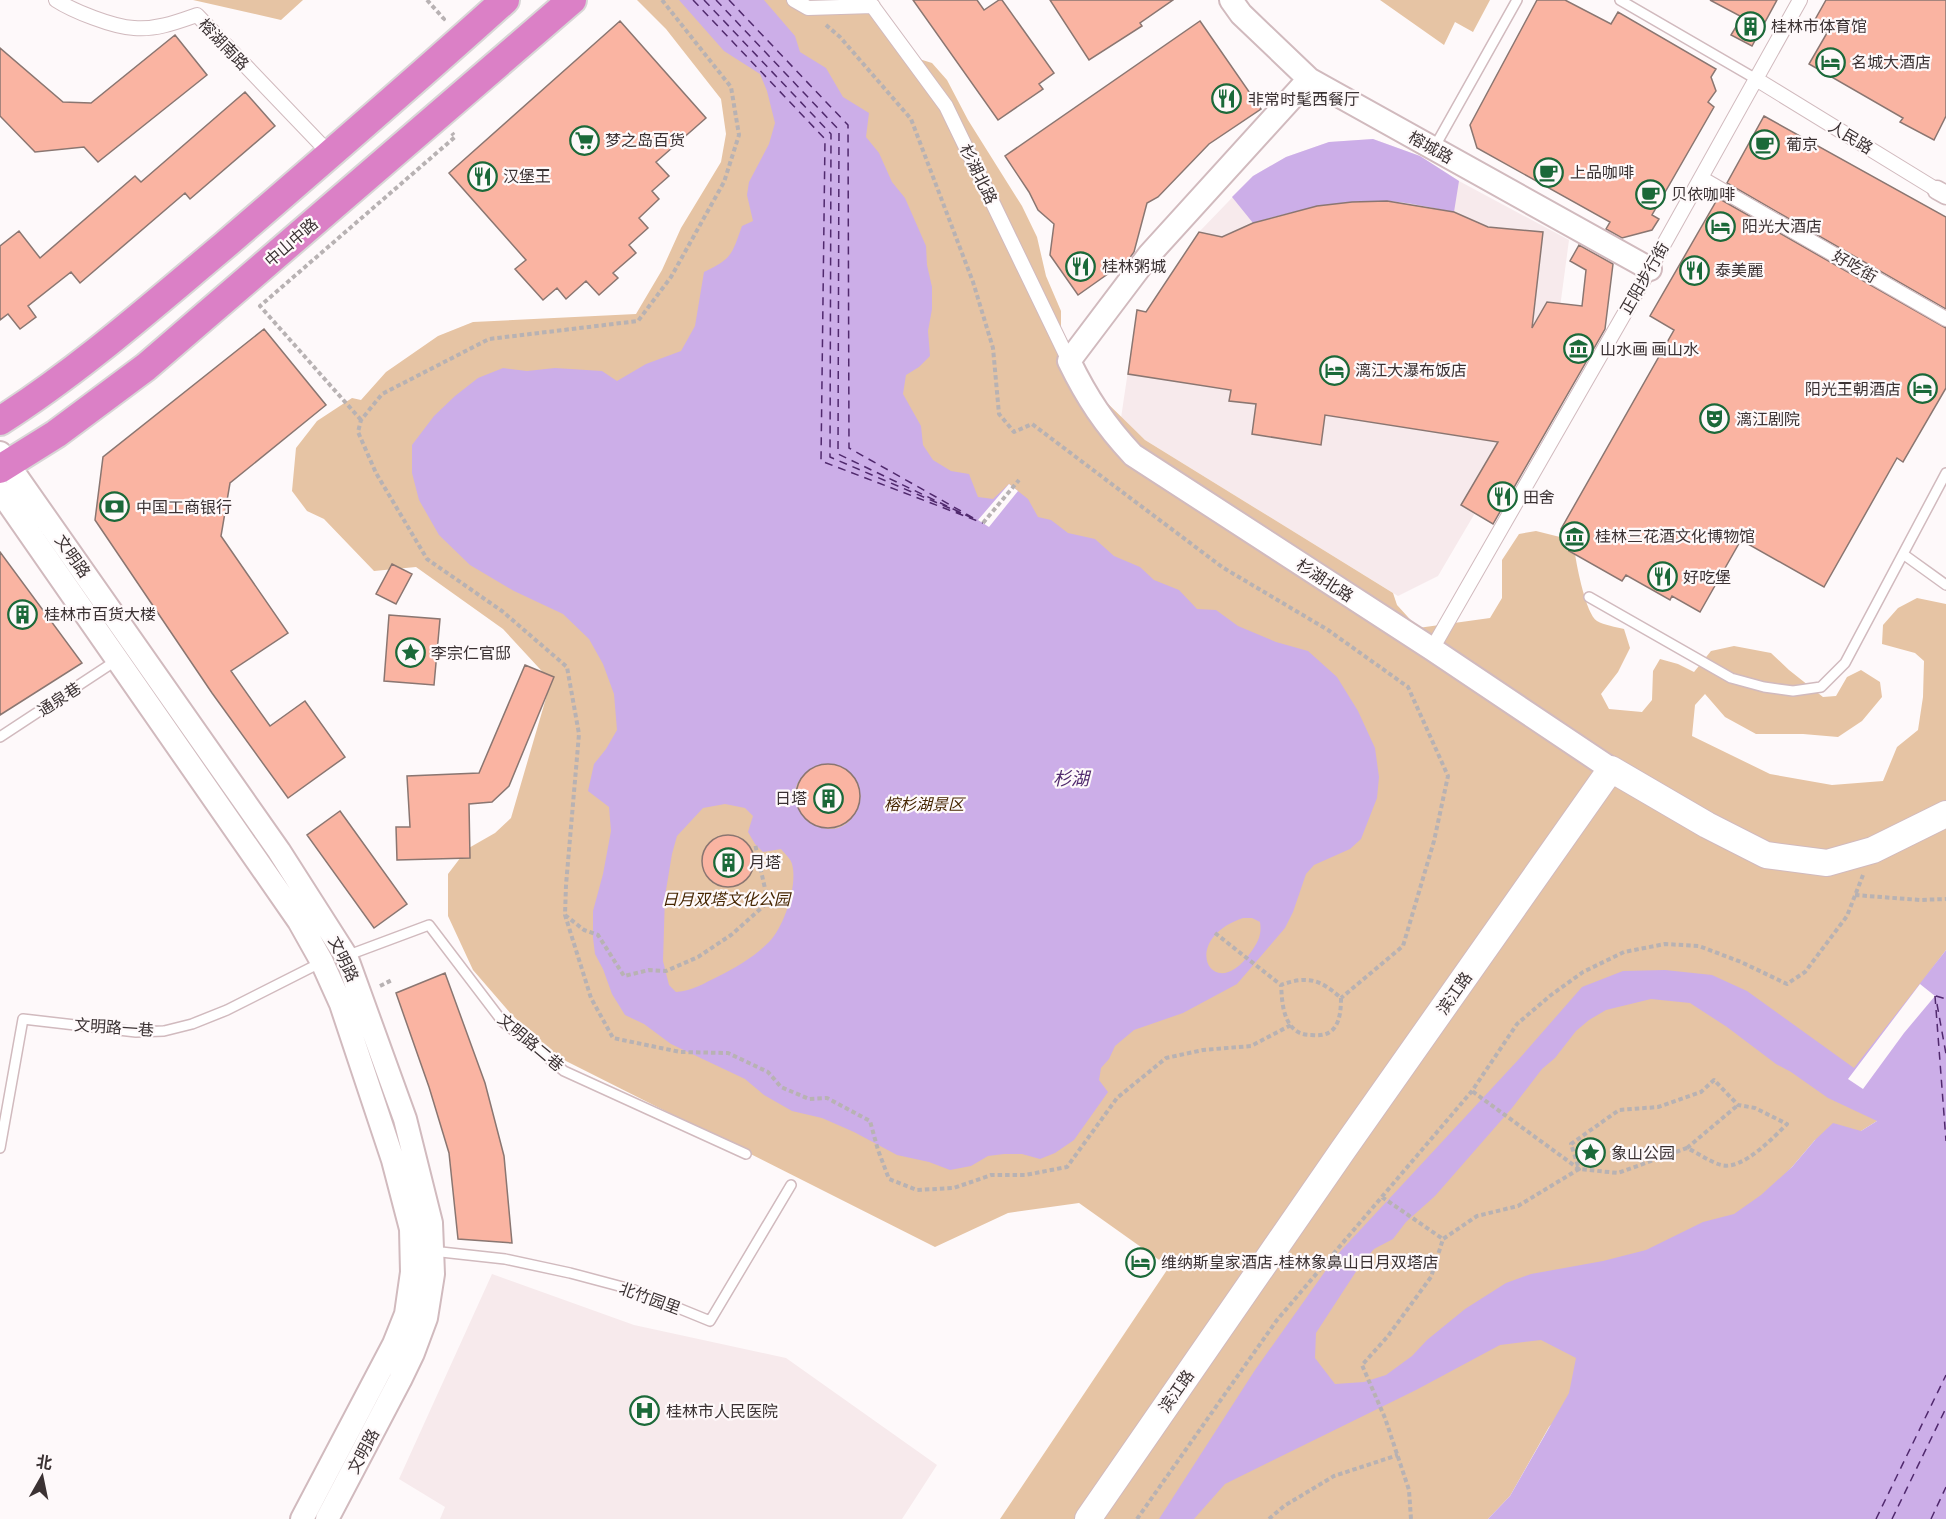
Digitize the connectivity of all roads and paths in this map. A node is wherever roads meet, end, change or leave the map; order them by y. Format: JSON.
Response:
{"nodes":[{"id":1,"x":56,"y":0,"type":"edge"},
{"id":2,"x":505,"y":0,"type":"edge"},
{"id":3,"x":572,"y":0,"type":"edge"},
{"id":4,"x":662,"y":0,"type":"edge"},
{"id":5,"x":794,"y":0,"type":"edge"},
{"id":6,"x":1231,"y":0,"type":"edge"},
{"id":7,"x":1517,"y":0,"type":"edge"},
{"id":8,"x":1620,"y":0,"type":"edge"},
{"id":9,"x":1800,"y":0,"type":"edge"},
{"id":10,"x":871,"y":3,"type":"edge"},
{"id":11,"x":808,"y":8,"type":"junction"},
{"id":12,"x":1309,"y":79,"type":"junction"},
{"id":13,"x":1756,"y":79,"type":"junction"},
{"id":14,"x":1434,"y":148,"type":"junction"},
{"id":15,"x":330,"y":154,"type":"junction"},
{"id":16,"x":1701,"y":178,"type":"junction"},
{"id":17,"x":1941,"y":192,"type":"edge"},
{"id":18,"x":1650,"y":269,"type":"junction"},
{"id":19,"x":1946,"y":319,"type":"edge"},
{"id":20,"x":1069,"y":361,"type":"junction"},
{"id":21,"x":0,"y":421,"type":"edge"},
{"id":22,"x":3,"y":462,"type":"edge"},
{"id":23,"x":1946,"y":473,"type":"edge"},
{"id":24,"x":1019,"y":480,"type":"dead end"},
{"id":25,"x":0,"y":491,"type":"edge"},
{"id":26,"x":984,"y":523,"type":"dead end"},
{"id":27,"x":1903,"y":554,"type":"junction"},
{"id":28,"x":1946,"y":585,"type":"edge"},
{"id":29,"x":1589,"y":597,"type":"dead end"},
{"id":30,"x":1432,"y":650,"type":"junction"},
{"id":31,"x":117,"y":660,"type":"junction"},
{"id":32,"x":0,"y":737,"type":"edge"},
{"id":33,"x":1611,"y":769,"type":"junction"},
{"id":34,"x":1946,"y":814,"type":"edge"},
{"id":35,"x":755,"y":844,"type":"dead end"},
{"id":36,"x":1873,"y":850,"type":"junction"},
{"id":37,"x":1856,"y":895,"type":"junction"},
{"id":38,"x":1946,"y":899,"type":"edge"},
{"id":39,"x":565,"y":915,"type":"junction"},
{"id":40,"x":1215,"y":933,"type":"dead end"},
{"id":41,"x":346,"y":956,"type":"junction"},
{"id":42,"x":322,"y":962,"type":"junction"},
{"id":43,"x":1281,"y":985,"type":"junction"},
{"id":44,"x":1341,"y":998,"type":"junction"},
{"id":45,"x":1291,"y":1025,"type":"junction"},
{"id":46,"x":1472,"y":1091,"type":"junction"},
{"id":47,"x":1738,"y":1105,"type":"junction"},
{"id":48,"x":0,"y":1148,"type":"edge"},
{"id":49,"x":1687,"y":1148,"type":"junction"},
{"id":50,"x":746,"y":1154,"type":"dead end"},
{"id":51,"x":1579,"y":1169,"type":"junction"},
{"id":52,"x":791,"y":1185,"type":"dead end"},
{"id":53,"x":1382,"y":1197,"type":"junction"},
{"id":54,"x":1443,"y":1239,"type":"junction"},
{"id":55,"x":432,"y":1251,"type":"junction"},
{"id":56,"x":1398,"y":1455,"type":"junction"},
{"id":57,"x":302,"y":1519,"type":"edge"},
{"id":58,"x":327,"y":1519,"type":"edge"},
{"id":59,"x":1088,"y":1519,"type":"edge"},
{"id":60,"x":1137,"y":1519,"type":"edge"},
{"id":61,"x":1269,"y":1519,"type":"edge"},
{"id":62,"x":1411,"y":1519,"type":"edge"}],
"edges":[{"from":1,"to":15,"type":"street","name":"榕湖南路"},
{"from":2,"to":15,"type":"highway"},
{"from":3,"to":22,"type":"highway","name":"中山中路"},
{"from":4,"to":39,"type":"path"},
{"from":5,"to":11,"type":"street"},
{"from":6,"to":12,"type":"street","name":"榕城路"},
{"from":7,"to":14,"type":"lane"},
{"from":8,"to":13,"type":"lane"},
{"from":9,"to":13,"type":"street","name":"正阳步行街"},
{"from":10,"to":11,"type":"street"},
{"from":10,"to":20,"type":"street","name":"杉湖北路"},
{"from":11,"to":44,"type":"path"},
{"from":12,"to":14,"type":"street","name":"榕城路"},
{"from":12,"to":20,"type":"street"},
{"from":13,"to":16,"type":"street","name":"正阳步行街"},
{"from":13,"to":17,"type":"street","name":"人民路"},
{"from":14,"to":18,"type":"street","name":"榕城路"},
{"from":15,"to":21,"type":"highway"},
{"from":16,"to":18,"type":"street","name":"正阳步行街"},
{"from":16,"to":19,"type":"street","name":"好吃街"},
{"from":18,"to":30,"type":"street","name":"正阳步行街"},
{"from":20,"to":30,"type":"street","name":"杉湖北路"},
{"from":22,"to":41,"type":"street","name":"文明路"},
{"from":23,"to":27,"type":"lane"},
{"from":24,"to":26,"type":"path"},
{"from":25,"to":31,"type":"street","name":"文明路"},
{"from":27,"to":28,"type":"lane"},
{"from":27,"to":29,"type":"lane"},
{"from":30,"to":33,"type":"street","name":"杉湖北路"},
{"from":31,"to":32,"type":"lane","name":"通泉巷"},
{"from":31,"to":42,"type":"street","name":"文明路"},
{"from":33,"to":36,"type":"main road"},
{"from":33,"to":59,"type":"main road","name":"滨江路"},
{"from":34,"to":36,"type":"main road"},
{"from":35,"to":39,"type":"path"},
{"from":36,"to":37,"type":"path"},
{"from":37,"to":38,"type":"path"},
{"from":37,"to":46,"type":"path"},
{"from":39,"to":45,"type":"path"},
{"from":40,"to":43,"type":"path"},
{"from":41,"to":50,"type":"lane","name":"文明路二巷"},
{"from":41,"to":55,"type":"street","name":"文明路"},
{"from":42,"to":48,"type":"lane","name":"文明路一巷"},
{"from":42,"to":57,"type":"street","name":"文明路"},
{"from":43,"to":44,"type":"path"},
{"from":43,"to":45,"type":"path"},
{"from":44,"to":45,"type":"path"},
{"from":46,"to":51,"type":"path"},
{"from":46,"to":53,"type":"path"},
{"from":47,"to":49,"type":"path"},
{"from":47,"to":49,"type":"path"},
{"from":47,"to":51,"type":"path"},
{"from":49,"to":51,"type":"path"},
{"from":51,"to":54,"type":"path"},
{"from":52,"to":55,"type":"lane","name":"北竹园里"},
{"from":53,"to":54,"type":"path"},
{"from":53,"to":60,"type":"path"},
{"from":54,"to":56,"type":"path"},
{"from":55,"to":58,"type":"street","name":"文明路"},
{"from":56,"to":61,"type":"path"},
{"from":56,"to":62,"type":"path"}]}
